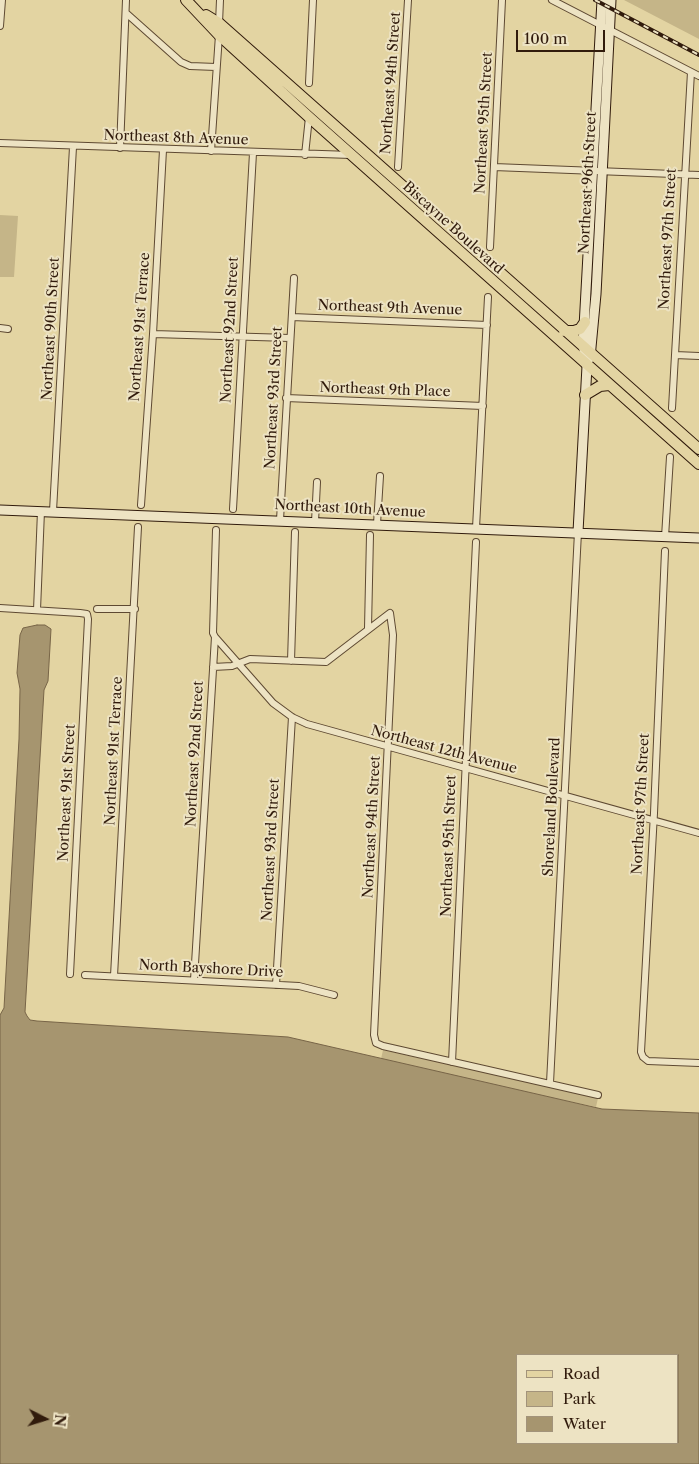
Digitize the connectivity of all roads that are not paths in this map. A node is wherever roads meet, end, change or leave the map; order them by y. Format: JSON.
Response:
{"nodes":[{"id":1,"x":2,"y":0,"type":"edge"},
{"id":2,"x":126,"y":0,"type":"edge"},
{"id":3,"x":220,"y":0,"type":"edge"},
{"id":4,"x":314,"y":0,"type":"edge"},
{"id":5,"x":408,"y":0,"type":"edge"},
{"id":6,"x":502,"y":0,"type":"edge"},
{"id":7,"x":552,"y":0,"type":"edge"},
{"id":8,"x":602,"y":0,"type":"edge"},
{"id":9,"x":611,"y":0,"type":"edge"},
{"id":10,"x":190,"y":4,"type":"edge"},
{"id":11,"x":126,"y":13,"type":"junction"},
{"id":12,"x":218,"y":23,"type":"junction"},
{"id":13,"x":601,"y":25,"type":"junction"},
{"id":14,"x":0,"y":26,"type":"edge"},
{"id":15,"x":609,"y":30,"type":"junction"},
{"id":16,"x":219,"y":35,"type":"junction"},
{"id":17,"x":216,"y":67,"type":"junction"},
{"id":18,"x":691,"y":72,"type":"junction"},
{"id":19,"x":699,"y":76,"type":"edge"},
{"id":20,"x":309,"y":82,"type":"dead end"},
{"id":21,"x":309,"y":117,"type":"junction"},
{"id":22,"x":0,"y":143,"type":"edge"},
{"id":23,"x":73,"y":147,"type":"junction"},
{"id":24,"x":120,"y":148,"type":"junction"},
{"id":25,"x":163,"y":150,"type":"junction"},
{"id":26,"x":211,"y":151,"type":"junction"},
{"id":27,"x":253,"y":153,"type":"junction"},
{"id":28,"x":305,"y":155,"type":"junction"},
{"id":29,"x":352,"y":155,"type":"junction"},
{"id":30,"x":372,"y":158,"type":"junction"},
{"id":31,"x":398,"y":167,"type":"dead end"},
{"id":32,"x":494,"y":167,"type":"junction"},
{"id":33,"x":597,"y":172,"type":"junction"},
{"id":34,"x":684,"y":174,"type":"junction"},
{"id":35,"x":699,"y":175,"type":"edge"},
{"id":36,"x":428,"y":223,"type":"junction"},
{"id":37,"x":450,"y":229,"type":"junction"},
{"id":38,"x":490,"y":247,"type":"dead end"},
{"id":39,"x":294,"y":278,"type":"dead end"},
{"id":40,"x":488,"y":297,"type":"dead end"},
{"id":41,"x":292,"y":317,"type":"junction"},
{"id":42,"x":585,"y":322,"type":"junction"},
{"id":43,"x":487,"y":325,"type":"junction"},
{"id":44,"x":0,"y":328,"type":"edge"},
{"id":45,"x":8,"y":329,"type":"dead end"},
{"id":46,"x":564,"y":331,"type":"junction"},
{"id":47,"x":153,"y":334,"type":"junction"},
{"id":48,"x":242,"y":336,"type":"junction"},
{"id":49,"x":290,"y":338,"type":"junction"},
{"id":50,"x":588,"y":348,"type":"junction"},
{"id":51,"x":675,"y":356,"type":"junction"},
{"id":52,"x":699,"y":356,"type":"edge"},
{"id":53,"x":587,"y":366,"type":"junction"},
{"id":54,"x":609,"y":385,"type":"junction"},
{"id":55,"x":585,"y":395,"type":"junction"},
{"id":56,"x":286,"y":398,"type":"junction"},
{"id":57,"x":483,"y":406,"type":"junction"},
{"id":58,"x":672,"y":408,"type":"dead end"},
{"id":59,"x":699,"y":449,"type":"edge"},
{"id":60,"x":670,"y":457,"type":"dead end"},
{"id":61,"x":699,"y":464,"type":"edge"},
{"id":62,"x":380,"y":476,"type":"dead end"},
{"id":63,"x":317,"y":482,"type":"dead end"},
{"id":64,"x":140,"y":505,"type":"dead end"},
{"id":65,"x":233,"y":509,"type":"dead end"},
{"id":66,"x":0,"y":510,"type":"edge"},
{"id":67,"x":41,"y":511,"type":"junction"},
{"id":68,"x":53,"y":511,"type":"junction"},
{"id":69,"x":280,"y":520,"type":"junction"},
{"id":70,"x":316,"y":522,"type":"junction"},
{"id":71,"x":377,"y":524,"type":"junction"},
{"id":72,"x":138,"y":527,"type":"dead end"},
{"id":73,"x":476,"y":528,"type":"junction"},
{"id":74,"x":216,"y":530,"type":"dead end"},
{"id":75,"x":295,"y":532,"type":"dead end"},
{"id":76,"x":578,"y":532,"type":"junction"},
{"id":77,"x":370,"y":535,"type":"dead end"},
{"id":78,"x":665,"y":536,"type":"junction"},
{"id":79,"x":699,"y":538,"type":"edge"},
{"id":80,"x":476,"y":542,"type":"dead end"},
{"id":81,"x":665,"y":551,"type":"dead end"},
{"id":82,"x":0,"y":608,"type":"edge"},
{"id":83,"x":97,"y":609,"type":"dead end"},
{"id":84,"x":135,"y":609,"type":"junction"},
{"id":85,"x":37,"y":610,"type":"junction"},
{"id":86,"x":368,"y":628,"type":"junction"},
{"id":87,"x":215,"y":637,"type":"junction"},
{"id":88,"x":291,"y":661,"type":"junction"},
{"id":89,"x":238,"y":663,"type":"junction"},
{"id":90,"x":213,"y":667,"type":"junction"},
{"id":91,"x":292,"y":717,"type":"junction"},
{"id":92,"x":388,"y":748,"type":"junction"},
{"id":93,"x":465,"y":768,"type":"junction"},
{"id":94,"x":565,"y":796,"type":"junction"},
{"id":95,"x":653,"y":820,"type":"junction"},
{"id":96,"x":699,"y":833,"type":"edge"},
{"id":97,"x":70,"y":974,"type":"dead end"},
{"id":98,"x":86,"y":975,"type":"dead end"},
{"id":99,"x":114,"y":976,"type":"junction"},
{"id":100,"x":194,"y":980,"type":"junction"},
{"id":101,"x":276,"y":985,"type":"junction"},
{"id":102,"x":334,"y":995,"type":"dead end"},
{"id":103,"x":452,"y":1062,"type":"junction"},
{"id":104,"x":699,"y":1063,"type":"edge"},
{"id":105,"x":550,"y":1083,"type":"junction"},
{"id":106,"x":598,"y":1095,"type":"dead end"}],
"edges":[{"from":1,"to":14,"type":"street"},
{"from":2,"to":11,"type":"street"},
{"from":3,"to":12,"type":"street"},
{"from":4,"to":20,"type":"street"},
{"from":5,"to":31,"type":"street","name":"Northeast 94th Street"},
{"from":6,"to":32,"type":"street","name":"Northeast 95th Street"},
{"from":7,"to":13,"type":"street"},
{"from":8,"to":13,"type":"street","name":"Northeast 96th Street"},
{"from":9,"to":15,"type":"street","name":"Northeast 96th Street"},
{"from":10,"to":12,"type":"main road","name":"Biscayne Boulevard"},
{"from":10,"to":16,"type":"main road","name":"Biscayne Boulevard"},
{"from":11,"to":17,"type":"street"},
{"from":11,"to":24,"type":"street"},
{"from":12,"to":30,"type":"main road","name":"Biscayne Boulevard"},
{"from":13,"to":15,"type":"street"},
{"from":13,"to":33,"type":"street","name":"Northeast 96th Street"},
{"from":15,"to":18,"type":"street"},
{"from":15,"to":33,"type":"street","name":"Northeast 96th Street"},
{"from":16,"to":17,"type":"street"},
{"from":16,"to":21,"type":"main road","name":"Biscayne Boulevard"},
{"from":17,"to":26,"type":"street"},
{"from":18,"to":19,"type":"street"},
{"from":18,"to":34,"type":"street","name":"Northeast 97th Street"},
{"from":21,"to":28,"type":"street"},
{"from":21,"to":29,"type":"main road","name":"Biscayne Boulevard"},
{"from":22,"to":23,"type":"street","name":"Northeast 8th Avenue"},
{"from":23,"to":24,"type":"street","name":"Northeast 8th Avenue"},
{"from":23,"to":68,"type":"street","name":"Northeast 90th Street"},
{"from":24,"to":25,"type":"street","name":"Northeast 8th Avenue"},
{"from":25,"to":26,"type":"street","name":"Northeast 8th Avenue"},
{"from":25,"to":47,"type":"street","name":"Northeast 91st Terrace"},
{"from":26,"to":27,"type":"street","name":"Northeast 8th Avenue"},
{"from":27,"to":28,"type":"street","name":"Northeast 8th Avenue"},
{"from":27,"to":48,"type":"street","name":"Northeast 92nd Street"},
{"from":28,"to":29,"type":"street","name":"Northeast 8th Avenue"},
{"from":29,"to":30,"type":"main road"},
{"from":29,"to":36,"type":"main road","name":"Biscayne Boulevard"},
{"from":30,"to":37,"type":"main road","name":"Biscayne Boulevard"},
{"from":32,"to":33,"type":"street"},
{"from":32,"to":38,"type":"street","name":"Northeast 95th Street"},
{"from":33,"to":34,"type":"street"},
{"from":33,"to":42,"type":"street","name":"Northeast 96th Street"},
{"from":33,"to":50,"type":"street","name":"Northeast 96th Street"},
{"from":34,"to":35,"type":"street"},
{"from":34,"to":51,"type":"street","name":"Northeast 97th Street"},
{"from":36,"to":37,"type":"main road"},
{"from":36,"to":53,"type":"main road","name":"Biscayne Boulevard"},
{"from":37,"to":46,"type":"main road","name":"Biscayne Boulevard"},
{"from":39,"to":41,"type":"street","name":"Northeast 93rd Street"},
{"from":40,"to":43,"type":"street"},
{"from":41,"to":43,"type":"street","name":"Northeast 9th Avenue"},
{"from":41,"to":49,"type":"street","name":"Northeast 93rd Street"},
{"from":42,"to":46,"type":"main road"},
{"from":42,"to":50,"type":"street","name":"Northeast 96th Street"},
{"from":43,"to":57,"type":"street"},
{"from":44,"to":45,"type":"street"},
{"from":46,"to":50,"type":"main road","name":"Biscayne Boulevard"},
{"from":47,"to":48,"type":"street"},
{"from":47,"to":64,"type":"street","name":"Northeast 91st Terrace"},
{"from":48,"to":49,"type":"street"},
{"from":48,"to":65,"type":"street","name":"Northeast 92nd Street"},
{"from":49,"to":56,"type":"street","name":"Northeast 93rd Street"},
{"from":50,"to":53,"type":"street","name":"Northeast 96th Street"},
{"from":50,"to":59,"type":"main road","name":"Biscayne Boulevard"},
{"from":51,"to":52,"type":"street"},
{"from":51,"to":58,"type":"street","name":"Northeast 97th Street"},
{"from":53,"to":54,"type":"main road","name":"Biscayne Boulevard"},
{"from":53,"to":55,"type":"street","name":"Northeast 96th Street"},
{"from":54,"to":55,"type":"main road"},
{"from":54,"to":61,"type":"main road","name":"Biscayne Boulevard"},
{"from":55,"to":76,"type":"street","name":"Northeast 96th Street"},
{"from":56,"to":57,"type":"street","name":"Northeast 9th Place"},
{"from":56,"to":69,"type":"street","name":"Northeast 93rd Street"},
{"from":57,"to":73,"type":"street"},
{"from":60,"to":78,"type":"street"},
{"from":62,"to":71,"type":"street"},
{"from":63,"to":70,"type":"street"},
{"from":66,"to":67,"type":"street","name":"Northeast 10th Avenue"},
{"from":67,"to":68,"type":"street","name":"Northeast 10th Avenue"},
{"from":67,"to":85,"type":"street"},
{"from":68,"to":69,"type":"street","name":"Northeast 10th Avenue"},
{"from":69,"to":70,"type":"street","name":"Northeast 10th Avenue"},
{"from":70,"to":71,"type":"street","name":"Northeast 10th Avenue"},
{"from":71,"to":73,"type":"street","name":"Northeast 10th Avenue"},
{"from":72,"to":84,"type":"street","name":"Northeast 91st Terrace"},
{"from":73,"to":76,"type":"street","name":"Northeast 10th Avenue"},
{"from":74,"to":87,"type":"street","name":"Northeast 92nd Street"},
{"from":75,"to":88,"type":"street"},
{"from":76,"to":78,"type":"street","name":"Northeast 10th Avenue"},
{"from":76,"to":94,"type":"street","name":"Shoreland Boulevard"},
{"from":77,"to":86,"type":"street"},
{"from":78,"to":79,"type":"street","name":"Northeast 10th Avenue"},
{"from":80,"to":93,"type":"street","name":"Northeast 95th Street"},
{"from":81,"to":95,"type":"street","name":"Northeast 97th Street"},
{"from":82,"to":85,"type":"street"},
{"from":83,"to":84,"type":"street"},
{"from":84,"to":99,"type":"street","name":"Northeast 91st Terrace"},
{"from":85,"to":97,"type":"street","name":"Northeast 91st Street"},
{"from":86,"to":88,"type":"street"},
{"from":86,"to":92,"type":"street","name":"Northeast 94th Street"},
{"from":87,"to":89,"type":"street","name":"Northeast 12th Avenue"},
{"from":87,"to":90,"type":"street","name":"Northeast 92nd Street"},
{"from":88,"to":89,"type":"street"},
{"from":89,"to":90,"type":"street"},
{"from":89,"to":91,"type":"street","name":"Northeast 12th Avenue"},
{"from":90,"to":100,"type":"street","name":"Northeast 92nd Street"},
{"from":91,"to":92,"type":"street","name":"Northeast 12th Avenue"},
{"from":91,"to":101,"type":"street","name":"Northeast 93rd Street"},
{"from":92,"to":93,"type":"street","name":"Northeast 12th Avenue"},
{"from":92,"to":103,"type":"street","name":"Northeast 94th Street"},
{"from":93,"to":94,"type":"street","name":"Northeast 12th Avenue"},
{"from":93,"to":103,"type":"street","name":"Northeast 95th Street"},
{"from":94,"to":95,"type":"street","name":"Northeast 12th Avenue"},
{"from":94,"to":105,"type":"street","name":"Shoreland Boulevard"},
{"from":95,"to":96,"type":"street","name":"Northeast 12th Avenue"},
{"from":95,"to":104,"type":"street","name":"Northeast 97th Street"},
{"from":98,"to":99,"type":"street","name":"North Bayshore Drive"},
{"from":99,"to":100,"type":"street","name":"North Bayshore Drive"},
{"from":100,"to":101,"type":"street","name":"North Bayshore Drive"},
{"from":101,"to":102,"type":"street","name":"North Bayshore Drive"},
{"from":103,"to":105,"type":"street"},
{"from":105,"to":106,"type":"street"}]}
